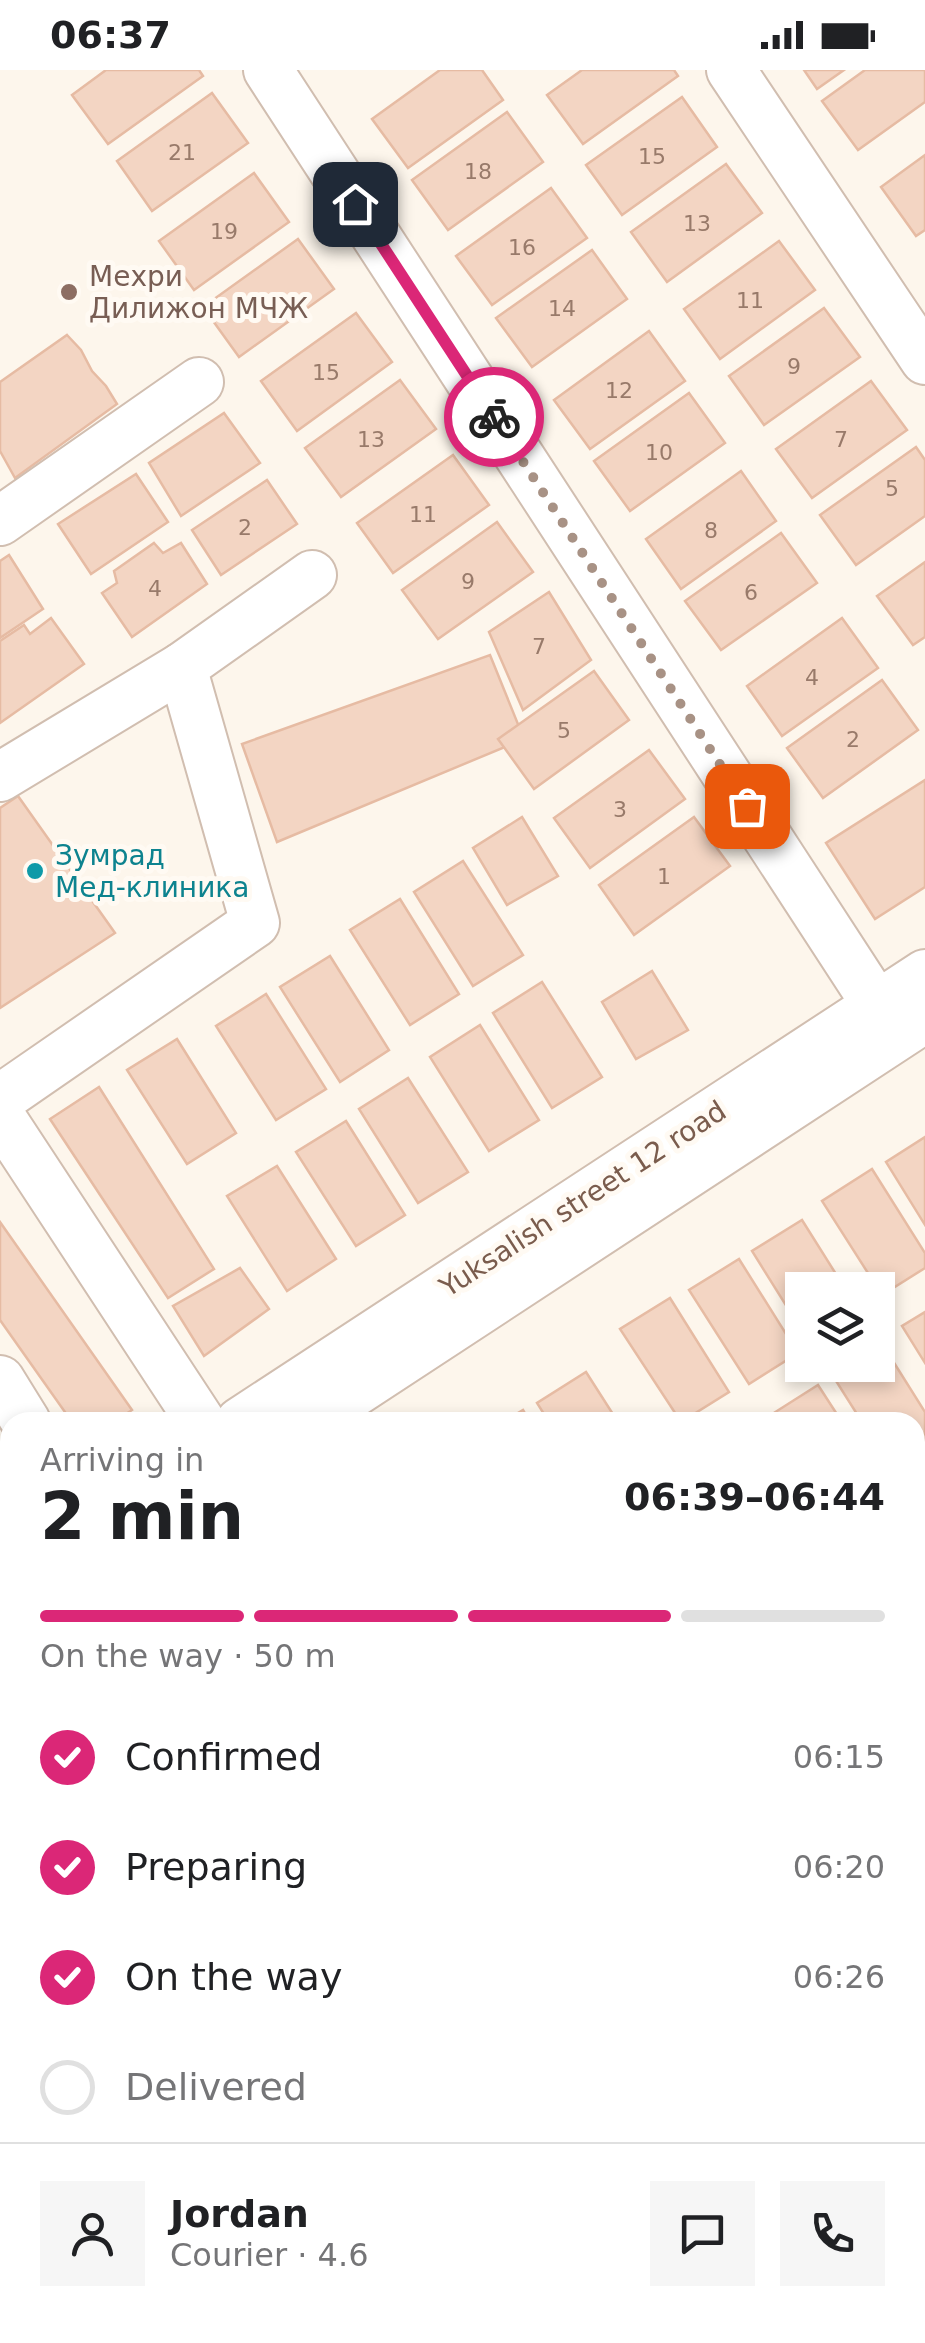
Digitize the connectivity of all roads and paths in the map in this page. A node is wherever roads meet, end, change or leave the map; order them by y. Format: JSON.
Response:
{"nodes":[{"id":1,"x":268,"y":70,"type":"edge"},
{"id":2,"x":731,"y":70,"type":"edge"},
{"id":3,"x":925,"y":360,"type":"edge"},
{"id":4,"x":199,"y":382,"type":"dead end"},
{"id":5,"x":0,"y":521,"type":"edge"},
{"id":6,"x":312,"y":575,"type":"dead end"},
{"id":7,"x":182,"y":666,"type":"junction"},
{"id":8,"x":0,"y":778,"type":"edge"},
{"id":9,"x":925,"y":974,"type":"edge"},
{"id":10,"x":878,"y":1007,"type":"junction"},
{"id":11,"x":925,"y":1018,"type":"edge"},
{"id":12,"x":0,"y":1099,"type":"edge"},
{"id":13,"x":0,"y":1116,"type":"edge"},
{"id":14,"x":0,"y":1380,"type":"edge"},
{"id":15,"x":20,"y":1412,"type":"edge"},
{"id":16,"x":194,"y":1412,"type":"edge"},
{"id":17,"x":255,"y":1412,"type":"edge"},
{"id":18,"x":324,"y":1412,"type":"edge"}],
"edges":[{"from":1,"to":10,"type":"street"},
{"from":2,"to":3,"type":"street"},
{"from":4,"to":5,"type":"street"},
{"from":6,"to":7,"type":"street"},
{"from":7,"to":8,"type":"street"},
{"from":7,"to":12,"type":"street"},
{"from":9,"to":10,"type":"street","name":"Yuksalish street 12 road"},
{"from":10,"to":17,"type":"street","name":"Yuksalish street 12 road"},
{"from":11,"to":18,"type":"street","name":"Yuksalish street 12 road"},
{"from":13,"to":16,"type":"street"},
{"from":14,"to":15,"type":"street"}]}
